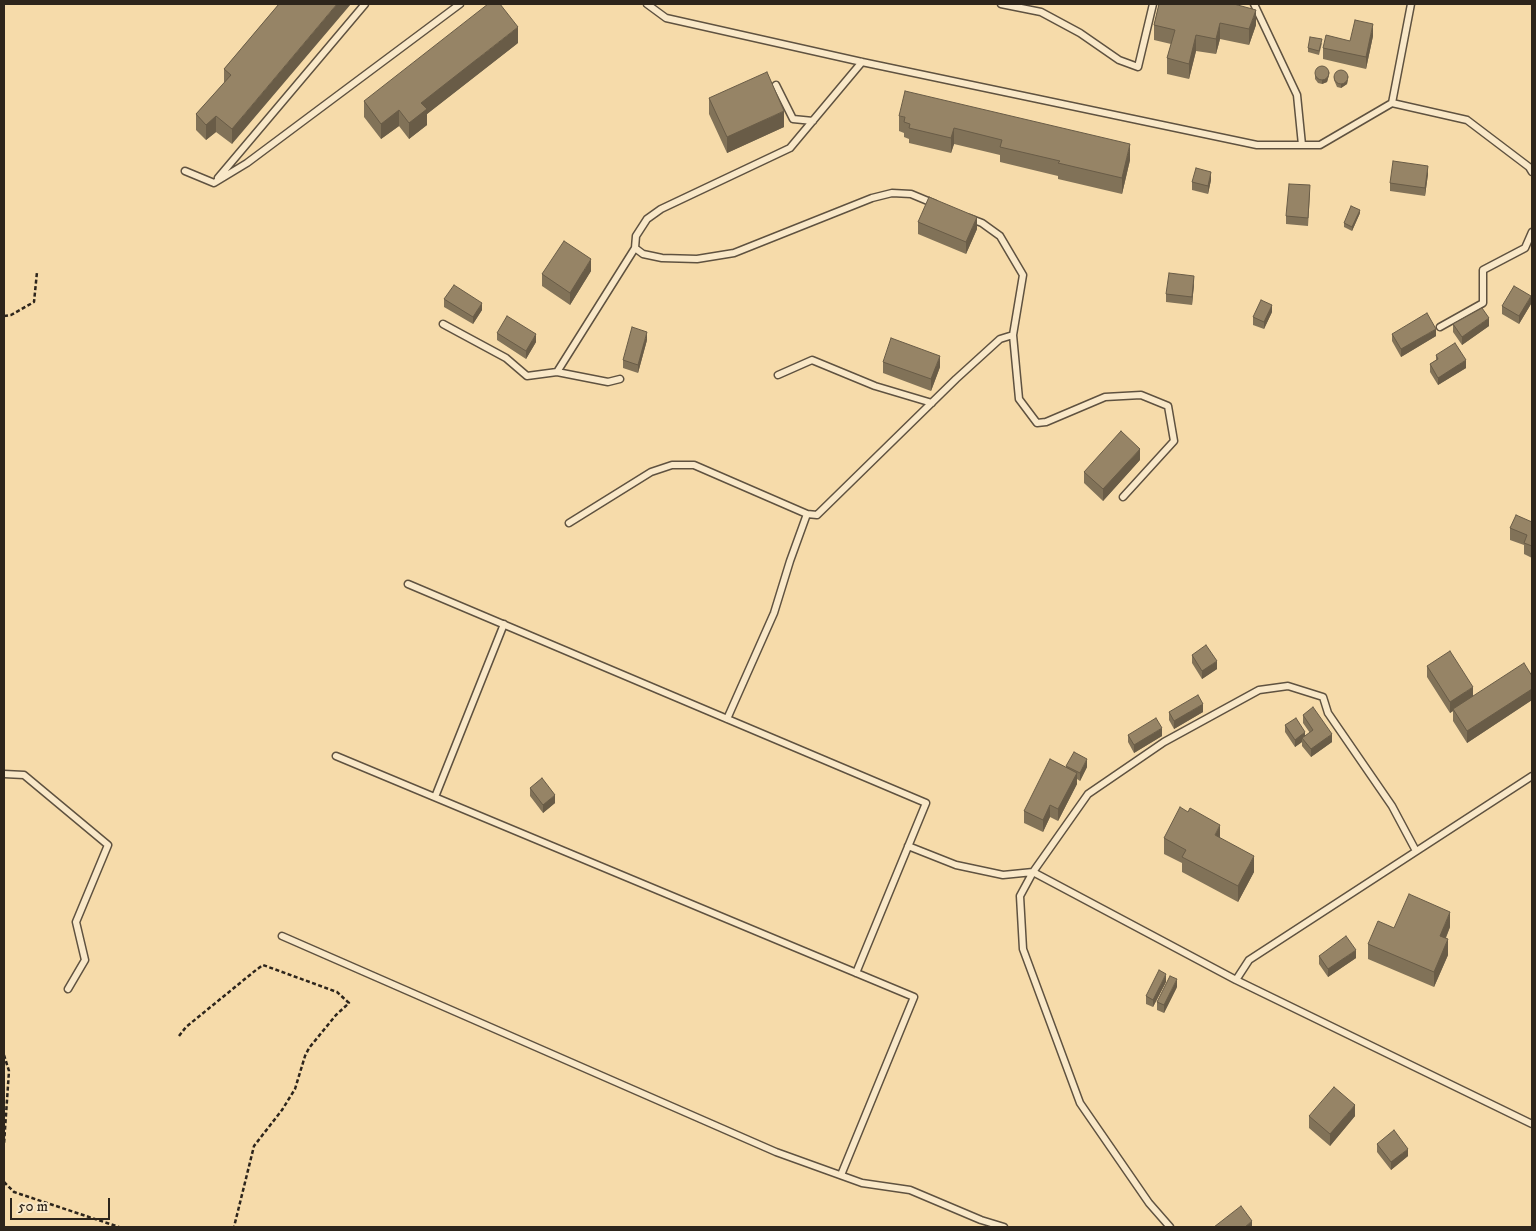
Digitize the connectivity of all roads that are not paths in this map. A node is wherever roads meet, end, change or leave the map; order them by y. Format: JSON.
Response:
{"nodes":[{"id":1,"x":365,"y":4,"type":"edge"},
{"id":2,"x":460,"y":4,"type":"edge"},
{"id":3,"x":647,"y":4,"type":"edge"},
{"id":4,"x":1001,"y":4,"type":"edge"},
{"id":5,"x":1153,"y":4,"type":"edge"},
{"id":6,"x":1254,"y":4,"type":"edge"},
{"id":7,"x":1411,"y":4,"type":"edge"},
{"id":8,"x":862,"y":62,"type":"junction"},
{"id":9,"x":776,"y":85,"type":"dead end"},
{"id":10,"x":1392,"y":103,"type":"junction"},
{"id":11,"x":813,"y":120,"type":"junction"},
{"id":12,"x":1302,"y":145,"type":"junction"},
{"id":13,"x":185,"y":171,"type":"dead end"},
{"id":14,"x":1532,"y":172,"type":"edge"},
{"id":15,"x":214,"y":183,"type":"junction"},
{"id":16,"x":938,"y":205,"type":"edge"},
{"id":17,"x":964,"y":216,"type":"edge"},
{"id":18,"x":1532,"y":232,"type":"edge"},
{"id":19,"x":635,"y":248,"type":"junction"},
{"id":20,"x":443,"y":324,"type":"dead end"},
{"id":21,"x":1440,"y":327,"type":"dead end"},
{"id":22,"x":1013,"y":335,"type":"junction"},
{"id":23,"x":557,"y":372,"type":"junction"},
{"id":24,"x":778,"y":375,"type":"dead end"},
{"id":25,"x":620,"y":379,"type":"dead end"},
{"id":26,"x":932,"y":403,"type":"junction"},
{"id":27,"x":1123,"y":497,"type":"dead end"},
{"id":28,"x":807,"y":514,"type":"junction"},
{"id":29,"x":570,"y":522,"type":"dead end"},
{"id":30,"x":408,"y":584,"type":"dead end"},
{"id":31,"x":504,"y":624,"type":"junction"},
{"id":32,"x":727,"y":719,"type":"junction"},
{"id":33,"x":336,"y":756,"type":"dead end"},
{"id":34,"x":4,"y":774,"type":"edge"},
{"id":35,"x":1532,"y":776,"type":"edge"},
{"id":36,"x":435,"y":797,"type":"junction"},
{"id":37,"x":908,"y":846,"type":"junction"},
{"id":38,"x":1416,"y":851,"type":"junction"},
{"id":39,"x":1032,"y":872,"type":"junction"},
{"id":40,"x":282,"y":936,"type":"dead end"},
{"id":41,"x":856,"y":973,"type":"junction"},
{"id":42,"x":1236,"y":980,"type":"junction"},
{"id":43,"x":68,"y":989,"type":"dead end"},
{"id":44,"x":1532,"y":1124,"type":"edge"},
{"id":45,"x":841,"y":1175,"type":"junction"},
{"id":46,"x":1004,"y":1227,"type":"edge"},
{"id":47,"x":1170,"y":1227,"type":"edge"}],
"edges":[{"from":1,"to":15,"type":"lane"},
{"from":2,"to":15,"type":"lane"},
{"from":3,"to":8,"type":"lane"},
{"from":4,"to":5,"type":"lane"},
{"from":6,"to":12,"type":"lane"},
{"from":7,"to":10,"type":"lane"},
{"from":8,"to":11,"type":"lane"},
{"from":8,"to":12,"type":"lane"},
{"from":9,"to":11,"type":"lane"},
{"from":10,"to":12,"type":"lane"},
{"from":10,"to":14,"type":"lane"},
{"from":11,"to":19,"type":"lane"},
{"from":13,"to":15,"type":"lane"},
{"from":16,"to":19,"type":"lane"},
{"from":17,"to":22,"type":"lane"},
{"from":18,"to":21,"type":"lane"},
{"from":19,"to":23,"type":"lane"},
{"from":20,"to":23,"type":"lane"},
{"from":22,"to":26,"type":"lane"},
{"from":22,"to":27,"type":"lane"},
{"from":23,"to":25,"type":"lane"},
{"from":24,"to":26,"type":"lane"},
{"from":26,"to":28,"type":"lane"},
{"from":28,"to":29,"type":"lane"},
{"from":28,"to":32,"type":"lane"},
{"from":30,"to":31,"type":"lane"},
{"from":31,"to":32,"type":"lane"},
{"from":31,"to":36,"type":"lane"},
{"from":32,"to":37,"type":"lane"},
{"from":33,"to":36,"type":"lane"},
{"from":34,"to":43,"type":"lane"},
{"from":35,"to":38,"type":"lane"},
{"from":36,"to":41,"type":"lane"},
{"from":37,"to":39,"type":"lane"},
{"from":37,"to":41,"type":"lane"},
{"from":38,"to":39,"type":"lane"},
{"from":38,"to":42,"type":"lane"},
{"from":39,"to":42,"type":"lane"},
{"from":39,"to":47,"type":"lane"},
{"from":40,"to":45,"type":"lane"},
{"from":41,"to":45,"type":"lane"},
{"from":42,"to":44,"type":"lane"},
{"from":45,"to":46,"type":"lane"}]}
